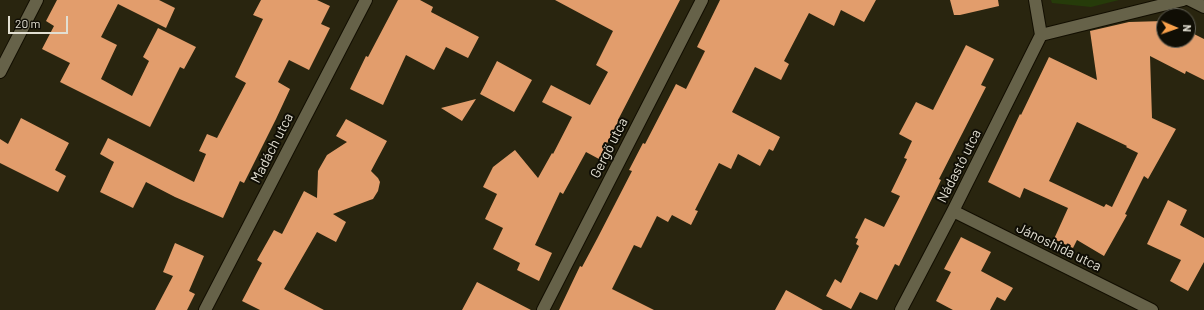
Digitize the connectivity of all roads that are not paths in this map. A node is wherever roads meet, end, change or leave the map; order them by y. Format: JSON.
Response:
{"nodes":[{"id":1,"x":37,"y":0,"type":"edge"},
{"id":2,"x":366,"y":0,"type":"edge"},
{"id":3,"x":702,"y":0,"type":"edge"},
{"id":4,"x":1035,"y":0,"type":"edge"},
{"id":5,"x":1183,"y":0,"type":"edge"},
{"id":6,"x":1190,"y":0,"type":"edge"},
{"id":7,"x":1204,"y":7,"type":"edge"},
{"id":8,"x":1042,"y":35,"type":"junction"},
{"id":9,"x":0,"y":72,"type":"edge"},
{"id":10,"x":953,"y":211,"type":"junction"},
{"id":11,"x":205,"y":310,"type":"edge"},
{"id":12,"x":543,"y":310,"type":"edge"},
{"id":13,"x":901,"y":310,"type":"edge"},
{"id":14,"x":1152,"y":310,"type":"edge"}],
"edges":[{"from":1,"to":9,"type":"street"},
{"from":2,"to":11,"type":"street","name":"Madách utca"},
{"from":3,"to":12,"type":"street","name":"Gergő utca"},
{"from":4,"to":8,"type":"street"},
{"from":5,"to":8,"type":"street"},
{"from":6,"to":7,"type":"street"},
{"from":8,"to":10,"type":"street","name":"Nádastó utca"},
{"from":10,"to":13,"type":"street","name":"Nádastó utca"},
{"from":10,"to":14,"type":"street","name":"Jánoshida utca"}]}
